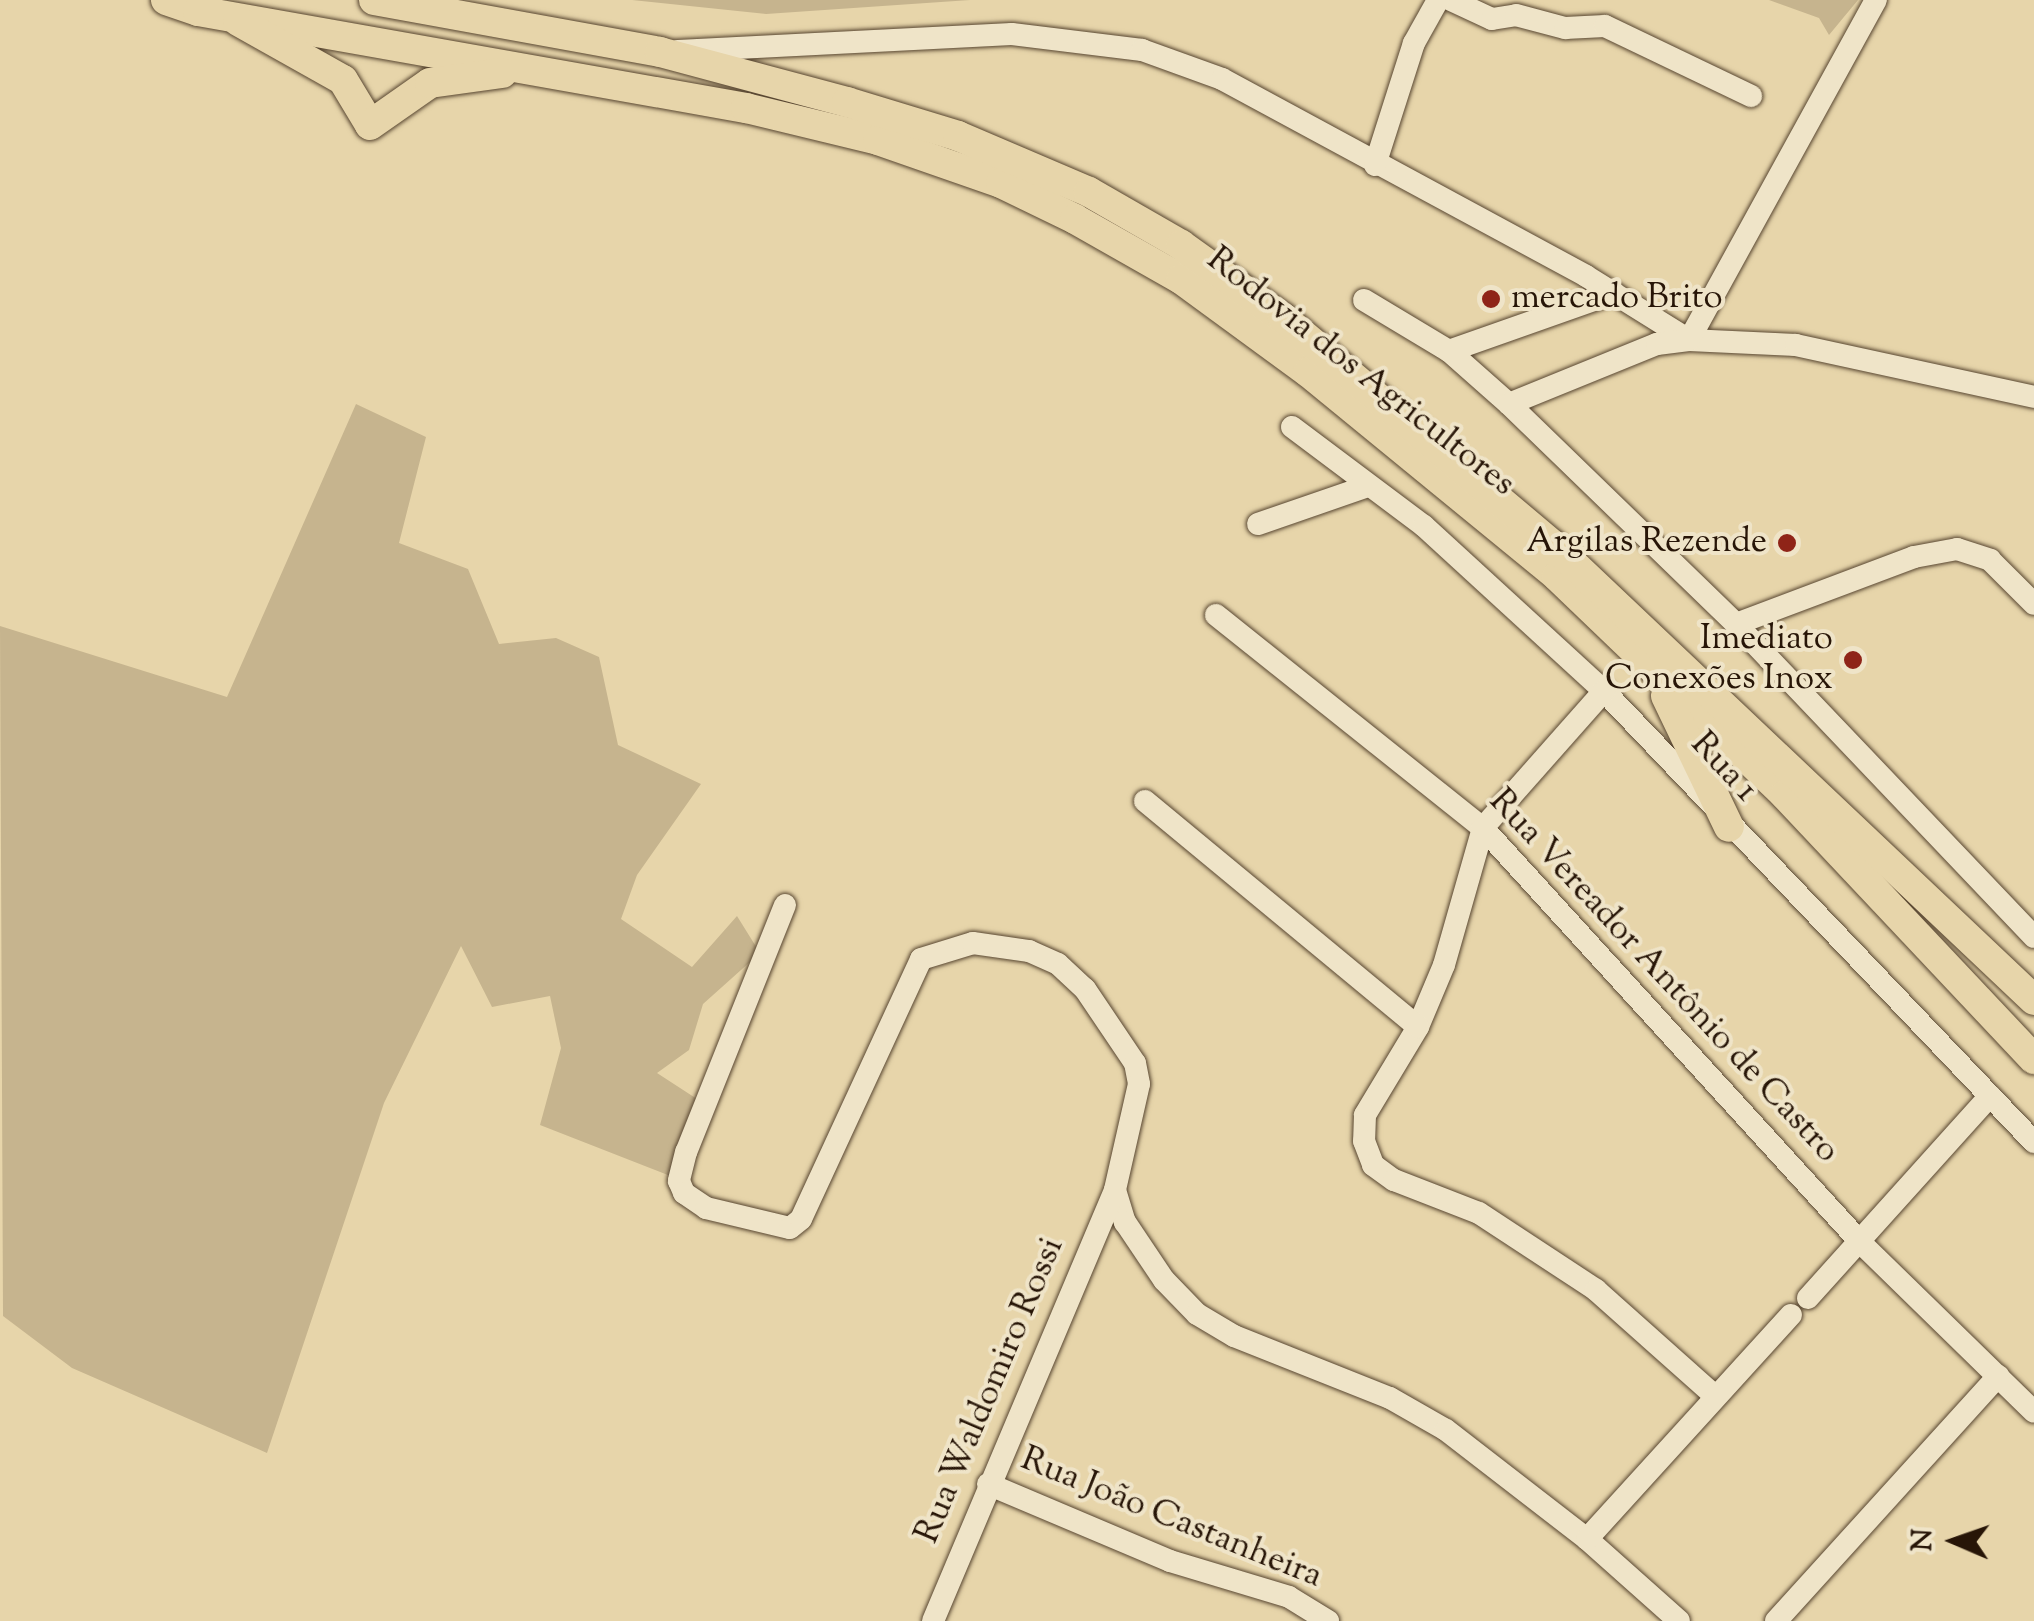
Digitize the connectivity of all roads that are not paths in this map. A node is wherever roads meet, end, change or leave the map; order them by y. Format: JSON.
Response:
{"nodes":[{"id":1,"x":166,"y":0,"type":"edge"},
{"id":2,"x":1438,"y":0,"type":"edge"},
{"id":3,"x":1452,"y":0,"type":"edge"},
{"id":4,"x":1876,"y":0,"type":"edge"},
{"id":5,"x":387,"y":1,"type":"edge"},
{"id":6,"x":218,"y":10,"type":"junction"},
{"id":7,"x":660,"y":52,"type":"junction"},
{"id":8,"x":526,"y":70,"type":"junction"},
{"id":9,"x":1751,"y":96,"type":"dead end"},
{"id":10,"x":1375,"y":165,"type":"junction"},
{"id":11,"x":1567,"y":268,"type":"junction"},
{"id":12,"x":1614,"y":293,"type":"junction"},
{"id":13,"x":1364,"y":300,"type":"dead end"},
{"id":14,"x":1558,"y":312,"type":"junction"},
{"id":15,"x":1689,"y":340,"type":"junction"},
{"id":16,"x":1449,"y":351,"type":"junction"},
{"id":17,"x":2034,"y":397,"type":"edge"},
{"id":18,"x":1509,"y":404,"type":"junction"},
{"id":19,"x":1292,"y":427,"type":"dead end"},
{"id":20,"x":1368,"y":486,"type":"junction"},
{"id":21,"x":1258,"y":524,"type":"dead end"},
{"id":22,"x":2034,"y":604,"type":"edge"},
{"id":23,"x":1216,"y":615,"type":"dead end"},
{"id":24,"x":1736,"y":624,"type":"junction"},
{"id":25,"x":1658,"y":680,"type":"junction"},
{"id":26,"x":1604,"y":691,"type":"junction"},
{"id":27,"x":1145,"y":801,"type":"dead end"},
{"id":28,"x":1729,"y":827,"type":"junction"},
{"id":29,"x":1483,"y":828,"type":"junction"},
{"id":30,"x":785,"y":905,"type":"dead end"},
{"id":31,"x":2034,"y":937,"type":"edge"},
{"id":32,"x":2034,"y":1000,"type":"edge"},
{"id":33,"x":1418,"y":1027,"type":"junction"},
{"id":34,"x":2034,"y":1059,"type":"edge"},
{"id":35,"x":1990,"y":1096,"type":"junction"},
{"id":36,"x":2034,"y":1142,"type":"edge"},
{"id":37,"x":1115,"y":1190,"type":"junction"},
{"id":38,"x":1862,"y":1244,"type":"junction"},
{"id":39,"x":1808,"y":1298,"type":"dead end"},
{"id":40,"x":1791,"y":1315,"type":"dead end"},
{"id":41,"x":1998,"y":1376,"type":"junction"},
{"id":42,"x":1714,"y":1396,"type":"junction"},
{"id":43,"x":2034,"y":1412,"type":"edge"},
{"id":44,"x":988,"y":1484,"type":"junction"},
{"id":45,"x":1587,"y":1538,"type":"junction"},
{"id":46,"x":933,"y":1621,"type":"edge"},
{"id":47,"x":1328,"y":1621,"type":"edge"},
{"id":48,"x":1679,"y":1621,"type":"edge"},
{"id":49,"x":1776,"y":1621,"type":"edge"}],
"edges":[{"from":1,"to":6,"type":"main road","name":"Rodovia dos Agricultores"},
{"from":2,"to":10,"type":"street"},
{"from":3,"to":9,"type":"street"},
{"from":4,"to":15,"type":"street"},
{"from":5,"to":7,"type":"main road","name":"Rodovia dos Agricultores"},
{"from":6,"to":8,"type":"main road","name":"Rodovia dos Agricultores"},
{"from":6,"to":8,"type":"main road"},
{"from":7,"to":10,"type":"street"},
{"from":7,"to":32,"type":"main road","name":"Rodovia dos Agricultores"},
{"from":8,"to":25,"type":"main road","name":"Rodovia dos Agricultores"},
{"from":10,"to":11,"type":"street"},
{"from":11,"to":12,"type":"street"},
{"from":11,"to":14,"type":"street"},
{"from":12,"to":14,"type":"street"},
{"from":12,"to":15,"type":"street"},
{"from":13,"to":16,"type":"street"},
{"from":14,"to":16,"type":"street"},
{"from":15,"to":17,"type":"street"},
{"from":15,"to":18,"type":"street"},
{"from":16,"to":18,"type":"street"},
{"from":18,"to":24,"type":"street"},
{"from":19,"to":20,"type":"street","name":"Rua 1"},
{"from":20,"to":21,"type":"street"},
{"from":20,"to":26,"type":"street","name":"Rua 1"},
{"from":22,"to":24,"type":"street"},
{"from":23,"to":29,"type":"street","name":"Rua Vereador Antônio de Castro"},
{"from":24,"to":31,"type":"street"},
{"from":25,"to":28,"type":"main road"},
{"from":25,"to":34,"type":"main road","name":"Rodovia dos Agricultores"},
{"from":26,"to":28,"type":"street","name":"Rua 1"},
{"from":26,"to":29,"type":"street"},
{"from":27,"to":33,"type":"street"},
{"from":28,"to":35,"type":"street","name":"Rua 1"},
{"from":29,"to":33,"type":"street"},
{"from":29,"to":38,"type":"street","name":"Rua Vereador Antônio de Castro"},
{"from":30,"to":37,"type":"street","name":"Rua Waldomiro Rossi"},
{"from":33,"to":42,"type":"street"},
{"from":35,"to":36,"type":"street","name":"Rua 1"},
{"from":35,"to":38,"type":"street"},
{"from":37,"to":44,"type":"street","name":"Rua Waldomiro Rossi"},
{"from":37,"to":45,"type":"street"},
{"from":38,"to":39,"type":"street"},
{"from":38,"to":41,"type":"street","name":"Rua Vereador Antônio de Castro"},
{"from":40,"to":42,"type":"street"},
{"from":41,"to":43,"type":"street","name":"Rua Vereador Antônio de Castro"},
{"from":41,"to":49,"type":"street"},
{"from":42,"to":45,"type":"street"},
{"from":44,"to":46,"type":"street","name":"Rua Waldomiro Rossi"},
{"from":44,"to":47,"type":"street","name":"Rua João Castanheira"},
{"from":45,"to":48,"type":"street"}]}
